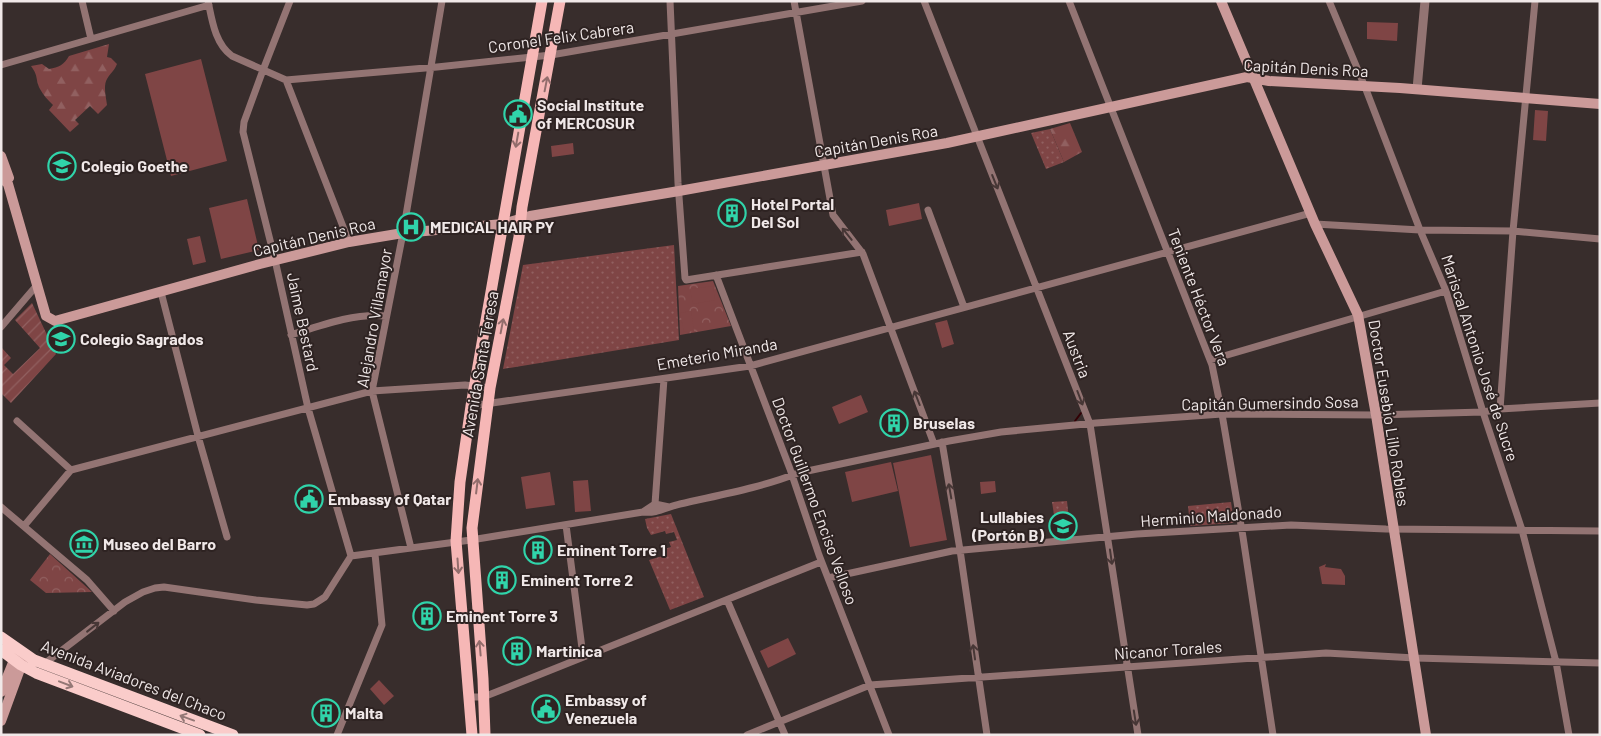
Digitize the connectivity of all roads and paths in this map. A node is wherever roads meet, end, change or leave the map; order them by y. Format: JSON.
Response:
{"nodes":[{"id":1,"x":82,"y":1,"type":"edge"},
{"id":2,"x":290,"y":1,"type":"edge"},
{"id":3,"x":442,"y":1,"type":"edge"},
{"id":4,"x":542,"y":1,"type":"edge"},
{"id":5,"x":560,"y":1,"type":"edge"},
{"id":6,"x":670,"y":1,"type":"edge"},
{"id":7,"x":794,"y":1,"type":"edge"},
{"id":8,"x":862,"y":1,"type":"edge"},
{"id":9,"x":924,"y":1,"type":"edge"},
{"id":10,"x":1069,"y":1,"type":"edge"},
{"id":11,"x":1221,"y":1,"type":"edge"},
{"id":12,"x":1329,"y":1,"type":"edge"},
{"id":13,"x":1425,"y":1,"type":"edge"},
{"id":14,"x":1535,"y":1,"type":"edge"},
{"id":15,"x":208,"y":3,"type":"edge"},
{"id":16,"x":796,"y":12,"type":"junction"},
{"id":17,"x":671,"y":34,"type":"junction"},
{"id":18,"x":91,"y":39,"type":"junction"},
{"id":19,"x":551,"y":55,"type":"junction"},
{"id":20,"x":532,"y":57,"type":"junction"},
{"id":21,"x":1,"y":65,"type":"edge"},
{"id":22,"x":431,"y":68,"type":"junction"},
{"id":23,"x":263,"y":70,"type":"junction"},
{"id":24,"x":1253,"y":79,"type":"junction"},
{"id":25,"x":286,"y":80,"type":"junction"},
{"id":26,"x":1365,"y":87,"type":"junction"},
{"id":27,"x":1418,"y":90,"type":"junction"},
{"id":28,"x":1525,"y":98,"type":"junction"},
{"id":29,"x":1600,"y":104,"type":"edge"},
{"id":30,"x":1110,"y":106,"type":"junction"},
{"id":31,"x":977,"y":137,"type":"junction"},
{"id":32,"x":1,"y":156,"type":"edge"},
{"id":33,"x":824,"y":166,"type":"junction"},
{"id":34,"x":1,"y":171,"type":"edge"},
{"id":35,"x":8,"y":184,"type":"junction"},
{"id":36,"x":679,"y":191,"type":"junction"},
{"id":37,"x":928,"y":210,"type":"dead end"},
{"id":38,"x":1312,"y":213,"type":"junction"},
{"id":39,"x":521,"y":218,"type":"junction"},
{"id":40,"x":503,"y":224,"type":"junction"},
{"id":41,"x":1315,"y":224,"type":"junction"},
{"id":42,"x":1420,"y":230,"type":"junction"},
{"id":43,"x":1513,"y":231,"type":"junction"},
{"id":44,"x":403,"y":233,"type":"junction"},
{"id":45,"x":1600,"y":239,"type":"edge"},
{"id":46,"x":349,"y":242,"type":"junction"},
{"id":47,"x":862,"y":252,"type":"junction"},
{"id":48,"x":1168,"y":252,"type":"junction"},
{"id":49,"x":275,"y":260,"type":"junction"},
{"id":50,"x":716,"y":275,"type":"junction"},
{"id":51,"x":37,"y":285,"type":"junction"},
{"id":52,"x":1037,"y":288,"type":"junction"},
{"id":53,"x":1446,"y":290,"type":"junction"},
{"id":54,"x":161,"y":292,"type":"junction"},
{"id":55,"x":964,"y":307,"type":"junction"},
{"id":56,"x":1358,"y":315,"type":"junction"},
{"id":57,"x":386,"y":316,"type":"junction"},
{"id":58,"x":890,"y":327,"type":"junction"},
{"id":59,"x":1,"y":328,"type":"edge"},
{"id":60,"x":291,"y":334,"type":"junction"},
{"id":61,"x":1210,"y":360,"type":"junction"},
{"id":62,"x":750,"y":366,"type":"junction"},
{"id":63,"x":664,"y":379,"type":"junction"},
{"id":64,"x":475,"y":386,"type":"junction"},
{"id":65,"x":490,"y":388,"type":"junction"},
{"id":66,"x":372,"y":391,"type":"junction"},
{"id":67,"x":1600,"y":403,"type":"edge"},
{"id":68,"x":488,"y":405,"type":"junction"},
{"id":69,"x":471,"y":406,"type":"junction"},
{"id":70,"x":308,"y":408,"type":"junction"},
{"id":71,"x":1500,"y":409,"type":"junction"},
{"id":72,"x":1483,"y":412,"type":"junction"},
{"id":73,"x":1222,"y":414,"type":"junction"},
{"id":74,"x":1376,"y":415,"type":"junction"},
{"id":75,"x":17,"y":421,"type":"dead end"},
{"id":76,"x":1090,"y":424,"type":"junction"},
{"id":77,"x":198,"y":436,"type":"junction"},
{"id":78,"x":938,"y":443,"type":"junction"},
{"id":79,"x":71,"y":470,"type":"junction"},
{"id":80,"x":792,"y":476,"type":"junction"},
{"id":81,"x":655,"y":504,"type":"junction"},
{"id":82,"x":1,"y":507,"type":"edge"},
{"id":83,"x":668,"y":507,"type":"junction"},
{"id":84,"x":643,"y":512,"type":"junction"},
{"id":85,"x":566,"y":525,"type":"junction"},
{"id":86,"x":24,"y":526,"type":"junction"},
{"id":87,"x":1241,"y":528,"type":"junction"},
{"id":88,"x":1393,"y":529,"type":"junction"},
{"id":89,"x":1522,"y":530,"type":"junction"},
{"id":90,"x":1600,"y":531,"type":"edge"},
{"id":91,"x":227,"y":537,"type":"dead end"},
{"id":92,"x":1107,"y":538,"type":"junction"},
{"id":93,"x":471,"y":540,"type":"junction"},
{"id":94,"x":456,"y":542,"type":"junction"},
{"id":95,"x":412,"y":548,"type":"junction"},
{"id":96,"x":960,"y":550,"type":"junction"},
{"id":97,"x":375,"y":554,"type":"junction"},
{"id":98,"x":351,"y":556,"type":"junction"},
{"id":99,"x":822,"y":562,"type":"junction"},
{"id":100,"x":828,"y":578,"type":"junction"},
{"id":101,"x":727,"y":600,"type":"junction"},
{"id":102,"x":114,"y":611,"type":"junction"},
{"id":103,"x":1,"y":637,"type":"edge"},
{"id":104,"x":1,"y":650,"type":"edge"},
{"id":105,"x":583,"y":656,"type":"junction"},
{"id":106,"x":20,"y":657,"type":"junction"},
{"id":107,"x":1261,"y":658,"type":"junction"},
{"id":108,"x":1415,"y":658,"type":"junction"},
{"id":109,"x":1556,"y":662,"type":"junction"},
{"id":110,"x":1600,"y":663,"type":"edge"},
{"id":111,"x":44,"y":664,"type":"junction"},
{"id":112,"x":1127,"y":667,"type":"junction"},
{"id":113,"x":978,"y":678,"type":"junction"},
{"id":114,"x":870,"y":685,"type":"junction"},
{"id":115,"x":4,"y":695,"type":"edge"},
{"id":116,"x":468,"y":697,"type":"junction"},
{"id":117,"x":483,"y":697,"type":"junction"},
{"id":118,"x":1,"y":721,"type":"edge"},
{"id":119,"x":779,"y":722,"type":"junction"},
{"id":120,"x":207,"y":730,"type":"edge"},
{"id":121,"x":200,"y":735,"type":"edge"},
{"id":122,"x":233,"y":735,"type":"edge"},
{"id":123,"x":337,"y":735,"type":"edge"},
{"id":124,"x":472,"y":735,"type":"edge"},
{"id":125,"x":485,"y":735,"type":"edge"},
{"id":126,"x":747,"y":735,"type":"edge"},
{"id":127,"x":785,"y":735,"type":"edge"},
{"id":128,"x":889,"y":735,"type":"edge"},
{"id":129,"x":987,"y":735,"type":"edge"},
{"id":130,"x":1138,"y":735,"type":"edge"},
{"id":131,"x":1273,"y":735,"type":"edge"},
{"id":132,"x":1426,"y":735,"type":"edge"},
{"id":133,"x":1568,"y":735,"type":"edge"}],
"edges":[{"from":1,"to":18,"type":"street"},
{"from":2,"to":23,"type":"street","name":"Jaime Bestard"},
{"from":3,"to":22,"type":"street","name":"Alejandro Villamayor"},
{"from":4,"to":20,"type":"main road","name":"Avenida Santa Teresa"},
{"from":5,"to":19,"type":"main road","name":"Avenida Santa Teresa"},
{"from":6,"to":17,"type":"street"},
{"from":7,"to":16,"type":"street"},
{"from":8,"to":16,"type":"street","name":"Coronel Felix Cabrera"},
{"from":9,"to":31,"type":"street","name":"Austria"},
{"from":10,"to":30,"type":"street","name":"Teniente Héctor Vera"},
{"from":11,"to":24,"type":"main road","name":"Doctor Eusebio Lillo Robles"},
{"from":12,"to":26,"type":"street","name":"Mariscal Antonio José de Sucre"},
{"from":13,"to":27,"type":"street"},
{"from":14,"to":28,"type":"street"},
{"from":15,"to":18,"type":"street"},
{"from":15,"to":23,"type":"street"},
{"from":16,"to":17,"type":"street","name":"Coronel Felix Cabrera"},
{"from":16,"to":33,"type":"street"},
{"from":17,"to":19,"type":"street","name":"Coronel Felix Cabrera"},
{"from":17,"to":36,"type":"street"},
{"from":18,"to":21,"type":"street"},
{"from":19,"to":20,"type":"street","name":"Coronel Felix Cabrera"},
{"from":39,"to":19,"type":"main road","name":"Avenida Santa Teresa","one_way":true},
{"from":20,"to":22,"type":"street","name":"Coronel Felix Cabrera"},
{"from":20,"to":40,"type":"main road","name":"Avenida Santa Teresa","one_way":true},
{"from":22,"to":25,"type":"street","name":"Coronel Felix Cabrera"},
{"from":22,"to":44,"type":"street","name":"Alejandro Villamayor"},
{"from":23,"to":25,"type":"street","name":"Coronel Felix Cabrera"},
{"from":23,"to":49,"type":"street","name":"Jaime Bestard"},
{"from":24,"to":26,"type":"main road","name":"Capitán Denis Roa"},
{"from":24,"to":30,"type":"main road","name":"Capitán Denis Roa"},
{"from":24,"to":38,"type":"main road","name":"Doctor Eusebio Lillo Robles"},
{"from":25,"to":46,"type":"street"},
{"from":26,"to":27,"type":"main road","name":"Capitán Denis Roa"},
{"from":26,"to":42,"type":"street","name":"Mariscal Antonio José de Sucre"},
{"from":27,"to":28,"type":"main road","name":"Capitán Denis Roa"},
{"from":28,"to":29,"type":"main road","name":"Capitán Denis Roa"},
{"from":28,"to":43,"type":"street"},
{"from":30,"to":31,"type":"main road","name":"Capitán Denis Roa"},
{"from":30,"to":48,"type":"street","name":"Teniente Héctor Vera"},
{"from":31,"to":33,"type":"main road","name":"Capitán Denis Roa"},
{"from":31,"to":52,"type":"street","name":"Austria","one_way":true},
{"from":32,"to":35,"type":"main road"},
{"from":33,"to":36,"type":"main road","name":"Capitán Denis Roa"},
{"from":47,"to":33,"type":"street","one_way":true},
{"from":34,"to":35,"type":"main road"},
{"from":35,"to":51,"type":"main road","name":"Capitán Denis Roa"},
{"from":36,"to":39,"type":"main road","name":"Capitán Denis Roa"},
{"from":36,"to":50,"type":"street"},
{"from":37,"to":55,"type":"street"},
{"from":38,"to":41,"type":"main road","name":"Doctor Eusebio Lillo Robles"},
{"from":38,"to":48,"type":"street","name":"Emeterio Miranda"},
{"from":39,"to":40,"type":"main road","name":"Capitán Denis Roa"},
{"from":65,"to":39,"type":"main road","name":"Avenida Santa Teresa","one_way":true},
{"from":40,"to":44,"type":"main road","name":"Capitán Denis Roa"},
{"from":40,"to":64,"type":"main road","name":"Avenida Santa Teresa"},
{"from":41,"to":42,"type":"street"},
{"from":41,"to":56,"type":"main road","name":"Doctor Eusebio Lillo Robles"},
{"from":42,"to":43,"type":"street"},
{"from":42,"to":53,"type":"street","name":"Mariscal Antonio José de Sucre"},
{"from":43,"to":45,"type":"street"},
{"from":43,"to":71,"type":"street"},
{"from":44,"to":46,"type":"main road","name":"Capitán Denis Roa"},
{"from":44,"to":57,"type":"street","name":"Alejandro Villamayor"},
{"from":46,"to":49,"type":"main road","name":"Capitán Denis Roa"},
{"from":47,"to":50,"type":"street"},
{"from":47,"to":58,"type":"street"},
{"from":48,"to":52,"type":"street","name":"Emeterio Miranda"},
{"from":48,"to":61,"type":"street","name":"Teniente Héctor Vera"},
{"from":49,"to":54,"type":"main road","name":"Capitán Denis Roa"},
{"from":49,"to":60,"type":"street","name":"Jaime Bestard"},
{"from":50,"to":62,"type":"street","name":"Doctor Guillermo Enciso Velloso"},
{"from":51,"to":54,"type":"main road","name":"Capitán Denis Roa"},
{"from":51,"to":59,"type":"street"},
{"from":52,"to":55,"type":"street","name":"Emeterio Miranda"},
{"from":52,"to":76,"type":"street","name":"Austria","one_way":true},
{"from":53,"to":56,"type":"street"},
{"from":53,"to":72,"type":"street","name":"Mariscal Antonio José de Sucre"},
{"from":54,"to":77,"type":"street"},
{"from":55,"to":58,"type":"street","name":"Emeterio Miranda"},
{"from":56,"to":61,"type":"street"},
{"from":56,"to":74,"type":"main road","name":"Doctor Eusebio Lillo Robles"},
{"from":57,"to":60,"type":"street"},
{"from":57,"to":66,"type":"street","name":"Alejandro Villamayor"},
{"from":58,"to":62,"type":"street","name":"Emeterio Miranda"},
{"from":78,"to":58,"type":"street","one_way":true},
{"from":60,"to":70,"type":"street","name":"Jaime Bestard"},
{"from":61,"to":73,"type":"street","name":"Teniente Héctor Vera"},
{"from":62,"to":63,"type":"street","name":"Emeterio Miranda"},
{"from":62,"to":80,"type":"street","name":"Doctor Guillermo Enciso Velloso"},
{"from":63,"to":68,"type":"street","name":"Emeterio Miranda"},
{"from":63,"to":81,"type":"street"},
{"from":64,"to":65,"type":"street"},
{"from":64,"to":66,"type":"street"},
{"from":64,"to":69,"type":"main road","name":"Avenida Santa Teresa"},
{"from":65,"to":68,"type":"main road","name":"Avenida Santa Teresa"},
{"from":66,"to":70,"type":"street"},
{"from":66,"to":95,"type":"street","name":"Alejandro Villamayor"},
{"from":67,"to":71,"type":"street","name":"Capitán Gumersindo Sosa"},
{"from":68,"to":69,"type":"street","name":"Emeterio Miranda"},
{"from":93,"to":68,"type":"main road","name":"Avenida Santa Teresa","one_way":true},
{"from":69,"to":94,"type":"main road","name":"Avenida Santa Teresa"},
{"from":70,"to":77,"type":"street"},
{"from":70,"to":98,"type":"street","name":"Jaime Bestard"},
{"from":71,"to":72,"type":"street","name":"Capitán Gumersindo Sosa"},
{"from":72,"to":74,"type":"street","name":"Capitán Gumersindo Sosa"},
{"from":72,"to":89,"type":"street","name":"Mariscal Antonio José de Sucre"},
{"from":73,"to":74,"type":"street","name":"Capitán Gumersindo Sosa"},
{"from":73,"to":76,"type":"street","name":"Capitán Gumersindo Sosa"},
{"from":73,"to":87,"type":"street","name":"Teniente Héctor Vera"},
{"from":74,"to":88,"type":"main road","name":"Doctor Eusebio Lillo Robles"},
{"from":75,"to":79,"type":"street"},
{"from":76,"to":78,"type":"street","name":"Capitán Gumersindo Sosa"},
{"from":76,"to":92,"type":"street","name":"Austria"},
{"from":77,"to":79,"type":"street"},
{"from":77,"to":91,"type":"street"},
{"from":78,"to":80,"type":"street","name":"Capitán Gumersindo Sosa"},
{"from":96,"to":78,"type":"street","one_way":true},
{"from":79,"to":86,"type":"street"},
{"from":80,"to":83,"type":"street","name":"Capitán Gumersindo Sosa"},
{"from":80,"to":99,"type":"street","name":"Doctor Guillermo Enciso Velloso"},
{"from":81,"to":83,"type":"street"},
{"from":81,"to":84,"type":"street"},
{"from":82,"to":86,"type":"street"},
{"from":83,"to":84,"type":"street","name":"Capitán Gumersindo Sosa"},
{"from":84,"to":85,"type":"street","name":"Capitán Gumersindo Sosa"},
{"from":85,"to":93,"type":"street","name":"Capitán Gumersindo Sosa"},
{"from":85,"to":105,"type":"street"},
{"from":86,"to":102,"type":"street"},
{"from":87,"to":88,"type":"street","name":"Herminio Maldonado"},
{"from":87,"to":92,"type":"street","name":"Herminio Maldonado"},
{"from":87,"to":107,"type":"street","name":"Teniente Héctor Vera"},
{"from":88,"to":89,"type":"street","name":"Herminio Maldonado"},
{"from":88,"to":108,"type":"main road","name":"Doctor Eusebio Lillo Robles"},
{"from":89,"to":90,"type":"street","name":"Herminio Maldonado"},
{"from":89,"to":109,"type":"street","name":"Mariscal Antonio José de Sucre"},
{"from":92,"to":96,"type":"street","name":"Herminio Maldonado"},
{"from":92,"to":112,"type":"street","name":"Austria","one_way":true},
{"from":93,"to":94,"type":"street","name":"Capitán Gumersindo Sosa"},
{"from":117,"to":93,"type":"main road","name":"Avenida Santa Teresa","one_way":true},
{"from":94,"to":95,"type":"street","name":"Capitán Gumersindo Sosa"},
{"from":94,"to":116,"type":"main road","name":"Avenida Santa Teresa","one_way":true},
{"from":95,"to":97,"type":"street","name":"Capitán Gumersindo Sosa"},
{"from":96,"to":100,"type":"street","name":"Herminio Maldonado"},
{"from":113,"to":96,"type":"street","one_way":true},
{"from":97,"to":98,"type":"street","name":"Capitán Gumersindo Sosa"},
{"from":97,"to":123,"type":"street"},
{"from":98,"to":102,"type":"street"},
{"from":99,"to":100,"type":"street","name":"Doctor Guillermo Enciso Velloso"},
{"from":99,"to":101,"type":"street"},
{"from":100,"to":114,"type":"street","name":"Doctor Guillermo Enciso Velloso"},
{"from":101,"to":105,"type":"street"},
{"from":101,"to":119,"type":"street"},
{"from":111,"to":102,"type":"street","one_way":true},
{"from":103,"to":106,"type":"highway","name":"Avenida Aviadores del Chaco"},
{"from":104,"to":106,"type":"highway","name":"Avenida Aviadores del Chaco"},
{"from":105,"to":117,"type":"street"},
{"from":106,"to":111,"type":"highway","name":"Avenida Aviadores del Chaco"},
{"from":106,"to":115,"type":"main road"},
{"from":106,"to":121,"type":"highway","name":"Avenida Aviadores del Chaco","one_way":true},
{"from":107,"to":108,"type":"street","name":"Nicanor Torales"},
{"from":107,"to":112,"type":"street","name":"Nicanor Torales"},
{"from":107,"to":131,"type":"street","name":"Teniente Héctor Vera"},
{"from":108,"to":109,"type":"street","name":"Nicanor Torales"},
{"from":108,"to":132,"type":"main road","name":"Doctor Eusebio Lillo Robles"},
{"from":109,"to":110,"type":"street","name":"Nicanor Torales"},
{"from":109,"to":133,"type":"street","name":"Mariscal Antonio José de Sucre"},
{"from":120,"to":111,"type":"highway","name":"Avenida Aviadores del Chaco","one_way":true},
{"from":112,"to":113,"type":"street","name":"Nicanor Torales"},
{"from":112,"to":130,"type":"street","name":"Austria","one_way":true},
{"from":113,"to":114,"type":"street","name":"Nicanor Torales"},
{"from":113,"to":129,"type":"street"},
{"from":114,"to":119,"type":"street","name":"Nicanor Torales"},
{"from":114,"to":128,"type":"street","name":"Doctor Guillermo Enciso Velloso"},
{"from":115,"to":118,"type":"main road"},
{"from":116,"to":117,"type":"street"},
{"from":116,"to":124,"type":"main road","name":"Avenida Santa Teresa"},
{"from":117,"to":125,"type":"main road","name":"Avenida Santa Teresa"},
{"from":119,"to":126,"type":"street","name":"Nicanor Torales"},
{"from":119,"to":127,"type":"street"},
{"from":120,"to":122,"type":"highway","name":"Avenida Aviadores del Chaco"}]}
